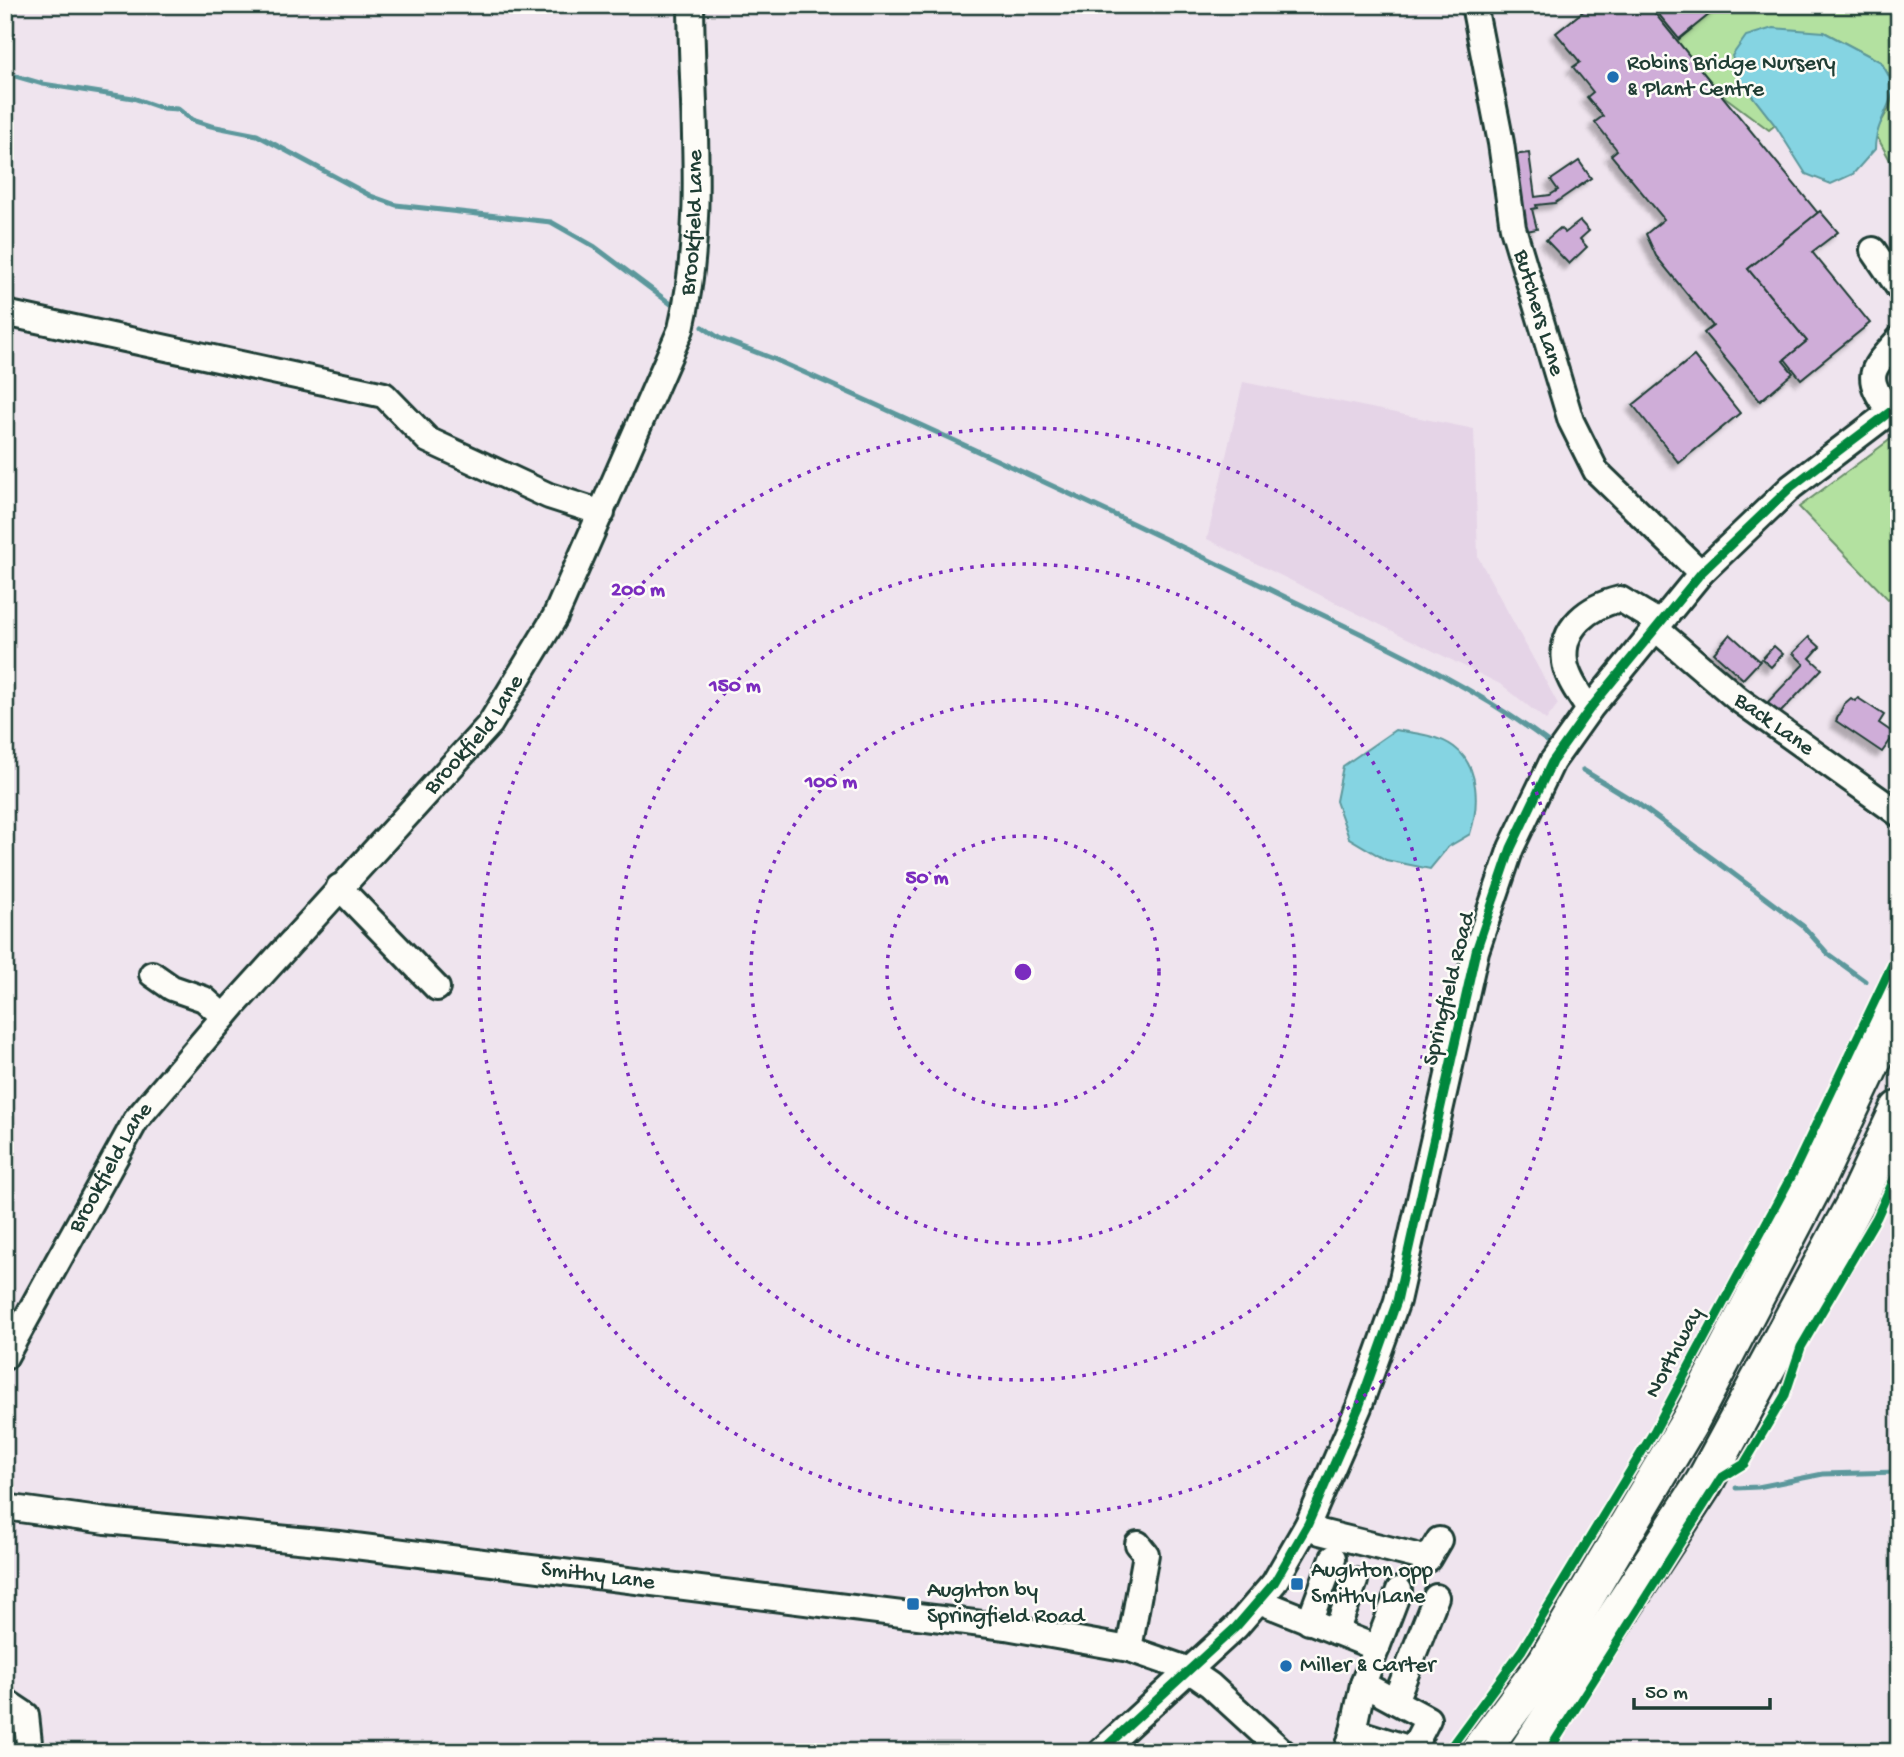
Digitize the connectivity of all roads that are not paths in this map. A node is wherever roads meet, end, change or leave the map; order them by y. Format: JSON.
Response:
{"nodes":[{"id":1,"x":691,"y":5,"type":"edge"},
{"id":2,"x":1475,"y":5,"type":"edge"},
{"id":3,"x":1873,"y":250,"type":"dead end"},
{"id":4,"x":1899,"y":288,"type":"edge"},
{"id":5,"x":5,"y":313,"type":"edge"},
{"id":6,"x":1899,"y":339,"type":"edge"},
{"id":7,"x":1894,"y":409,"type":"edge"},
{"id":8,"x":602,"y":513,"type":"junction"},
{"id":9,"x":1701,"y":573,"type":"junction"},
{"id":10,"x":1658,"y":626,"type":"junction"},
{"id":11,"x":1590,"y":710,"type":"junction"},
{"id":12,"x":1899,"y":814,"type":"edge"},
{"id":13,"x":339,"y":887,"type":"junction"},
{"id":14,"x":152,"y":974,"type":"dead end"},
{"id":15,"x":437,"y":988,"type":"dead end"},
{"id":16,"x":1899,"y":1004,"type":"edge"},
{"id":17,"x":223,"y":1017,"type":"junction"},
{"id":18,"x":1899,"y":1110,"type":"edge"},
{"id":19,"x":5,"y":1357,"type":"edge"},
{"id":20,"x":5,"y":1507,"type":"edge"},
{"id":21,"x":1308,"y":1524,"type":"junction"},
{"id":22,"x":1439,"y":1539,"type":"dead end"},
{"id":23,"x":1138,"y":1544,"type":"dead end"},
{"id":24,"x":1333,"y":1558,"type":"dead end"},
{"id":25,"x":1355,"y":1581,"type":"dead end"},
{"id":26,"x":1399,"y":1590,"type":"dead end"},
{"id":27,"x":1436,"y":1597,"type":"dead end"},
{"id":28,"x":1259,"y":1601,"type":"junction"},
{"id":29,"x":1309,"y":1622,"type":"junction"},
{"id":30,"x":1336,"y":1632,"type":"junction"},
{"id":31,"x":1377,"y":1648,"type":"junction"},
{"id":32,"x":1129,"y":1649,"type":"junction"},
{"id":33,"x":1187,"y":1669,"type":"junction"},
{"id":34,"x":1363,"y":1684,"type":"junction"},
{"id":35,"x":5,"y":1701,"type":"edge"},
{"id":36,"x":1395,"y":1701,"type":"junction"},
{"id":37,"x":1350,"y":1741,"type":"edge"},
{"id":38,"x":1411,"y":1750,"type":"edge"},
{"id":39,"x":30,"y":1752,"type":"edge"},
{"id":40,"x":1100,"y":1752,"type":"edge"},
{"id":41,"x":1283,"y":1752,"type":"edge"},
{"id":42,"x":1479,"y":1752,"type":"edge"},
{"id":43,"x":1528,"y":1752,"type":"edge"}],
"edges":[{"from":1,"to":8,"type":"street","name":"Brookfield Lane"},
{"from":2,"to":9,"type":"street","name":"Butchers Lane"},
{"from":3,"to":4,"type":"street"},
{"from":5,"to":8,"type":"street"},
{"from":6,"to":7,"type":"street"},
{"from":7,"to":9,"type":"street","name":"Springfield Road"},
{"from":8,"to":13,"type":"street","name":"Brookfield Lane"},
{"from":9,"to":10,"type":"street","name":"Springfield Road"},
{"from":10,"to":11,"type":"street","name":"Springfield Road"},
{"from":10,"to":11,"type":"street","name":"Back Lane"},
{"from":10,"to":12,"type":"street","name":"Back Lane"},
{"from":11,"to":21,"type":"street","name":"Springfield Road"},
{"from":13,"to":15,"type":"street"},
{"from":13,"to":17,"type":"street","name":"Brookfield Lane"},
{"from":14,"to":17,"type":"street"},
{"from":16,"to":42,"type":"highway","name":"Northway"},
{"from":17,"to":19,"type":"street","name":"Brookfield Lane"},
{"from":18,"to":43,"type":"highway"},
{"from":20,"to":32,"type":"street","name":"Smithy Lane"},
{"from":21,"to":22,"type":"street"},
{"from":21,"to":28,"type":"street","name":"Springfield Road"},
{"from":23,"to":32,"type":"street"},
{"from":24,"to":29,"type":"street"},
{"from":25,"to":30,"type":"street"},
{"from":26,"to":31,"type":"street"},
{"from":27,"to":36,"type":"street"},
{"from":28,"to":29,"type":"street"},
{"from":28,"to":33,"type":"street","name":"Springfield Road"},
{"from":29,"to":30,"type":"street"},
{"from":30,"to":31,"type":"street"},
{"from":31,"to":34,"type":"street"},
{"from":32,"to":33,"type":"street","name":"Smithy Lane"},
{"from":33,"to":40,"type":"street","name":"Springfield Road"},
{"from":33,"to":41,"type":"street","name":"Smithy Lane"},
{"from":34,"to":36,"type":"street"},
{"from":34,"to":37,"type":"street"},
{"from":35,"to":39,"type":"street"},
{"from":36,"to":38,"type":"street"},
{"from":37,"to":38,"type":"street"}]}
